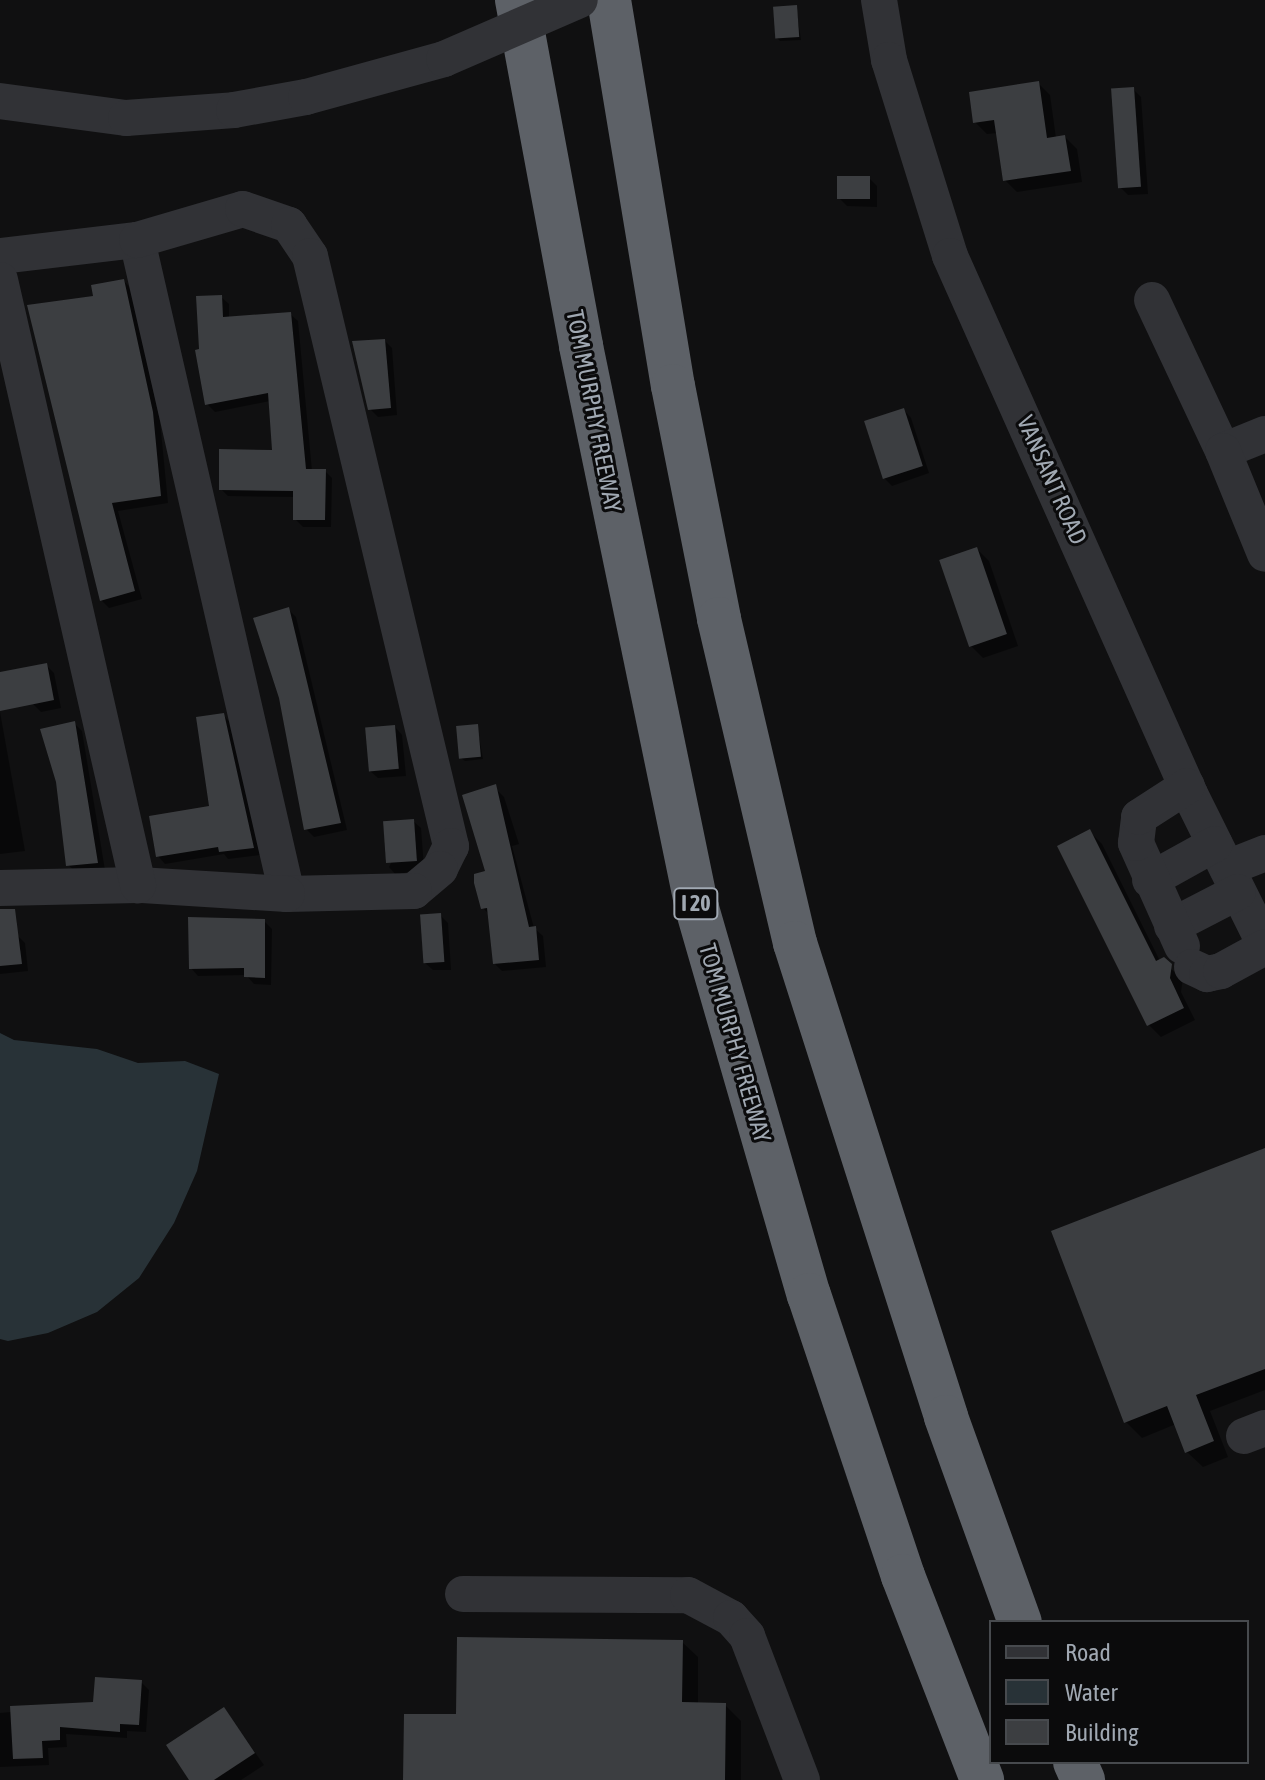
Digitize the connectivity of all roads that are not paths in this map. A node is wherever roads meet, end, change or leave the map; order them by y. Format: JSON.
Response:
{"nodes":[{"id":1,"x":517,"y":0,"type":"edge"},
{"id":2,"x":580,"y":0,"type":"edge"},
{"id":3,"x":609,"y":0,"type":"edge"},
{"id":4,"x":879,"y":0,"type":"edge"},
{"id":5,"x":0,"y":101,"type":"edge"},
{"id":6,"x":137,"y":240,"type":"junction"},
{"id":7,"x":0,"y":256,"type":"edge"},
{"id":8,"x":0,"y":280,"type":"edge"},
{"id":9,"x":1152,"y":300,"type":"dead end"},
{"id":10,"x":1265,"y":434,"type":"edge"},
{"id":11,"x":1223,"y":451,"type":"junction"},
{"id":12,"x":1265,"y":554,"type":"edge"},
{"id":13,"x":1187,"y":786,"type":"junction"},
{"id":14,"x":1265,"y":853,"type":"edge"},
{"id":15,"x":1227,"y":868,"type":"junction"},
{"id":16,"x":1150,"y":880,"type":"junction"},
{"id":17,"x":138,"y":885,"type":"junction"},
{"id":18,"x":0,"y":888,"type":"edge"},
{"id":19,"x":287,"y":894,"type":"junction"},
{"id":20,"x":1265,"y":946,"type":"edge"},
{"id":21,"x":1188,"y":953,"type":"junction"},
{"id":22,"x":463,"y":1594,"type":"dead end"},
{"id":23,"x":1019,"y":1620,"type":"edge"},
{"id":24,"x":802,"y":1780,"type":"edge"},
{"id":25,"x":982,"y":1780,"type":"edge"}],
"edges":[{"from":1,"to":25,"type":"highway","name":"TOM MURPHY FREEWAY","number":"I 20"},
{"from":2,"to":5,"type":"street","bridge":true},
{"from":3,"to":23,"type":"highway"},
{"from":4,"to":13,"type":"street","name":"VANSANT ROAD"},
{"from":6,"to":7,"type":"street"},
{"from":6,"to":19,"type":"street"},
{"from":6,"to":19,"type":"street"},
{"from":8,"to":17,"type":"street"},
{"from":9,"to":11,"type":"street"},
{"from":10,"to":11,"type":"street"},
{"from":11,"to":12,"type":"street"},
{"from":13,"to":15,"type":"street","name":"VANSANT ROAD"},
{"from":13,"to":16,"type":"street"},
{"from":14,"to":15,"type":"street"},
{"from":15,"to":16,"type":"street"},
{"from":15,"to":20,"type":"street","name":"VANSANT ROAD"},
{"from":15,"to":21,"type":"street"},
{"from":16,"to":21,"type":"street"},
{"from":17,"to":18,"type":"street"},
{"from":17,"to":19,"type":"street"},
{"from":20,"to":21,"type":"street"},
{"from":22,"to":24,"type":"street"}]}
